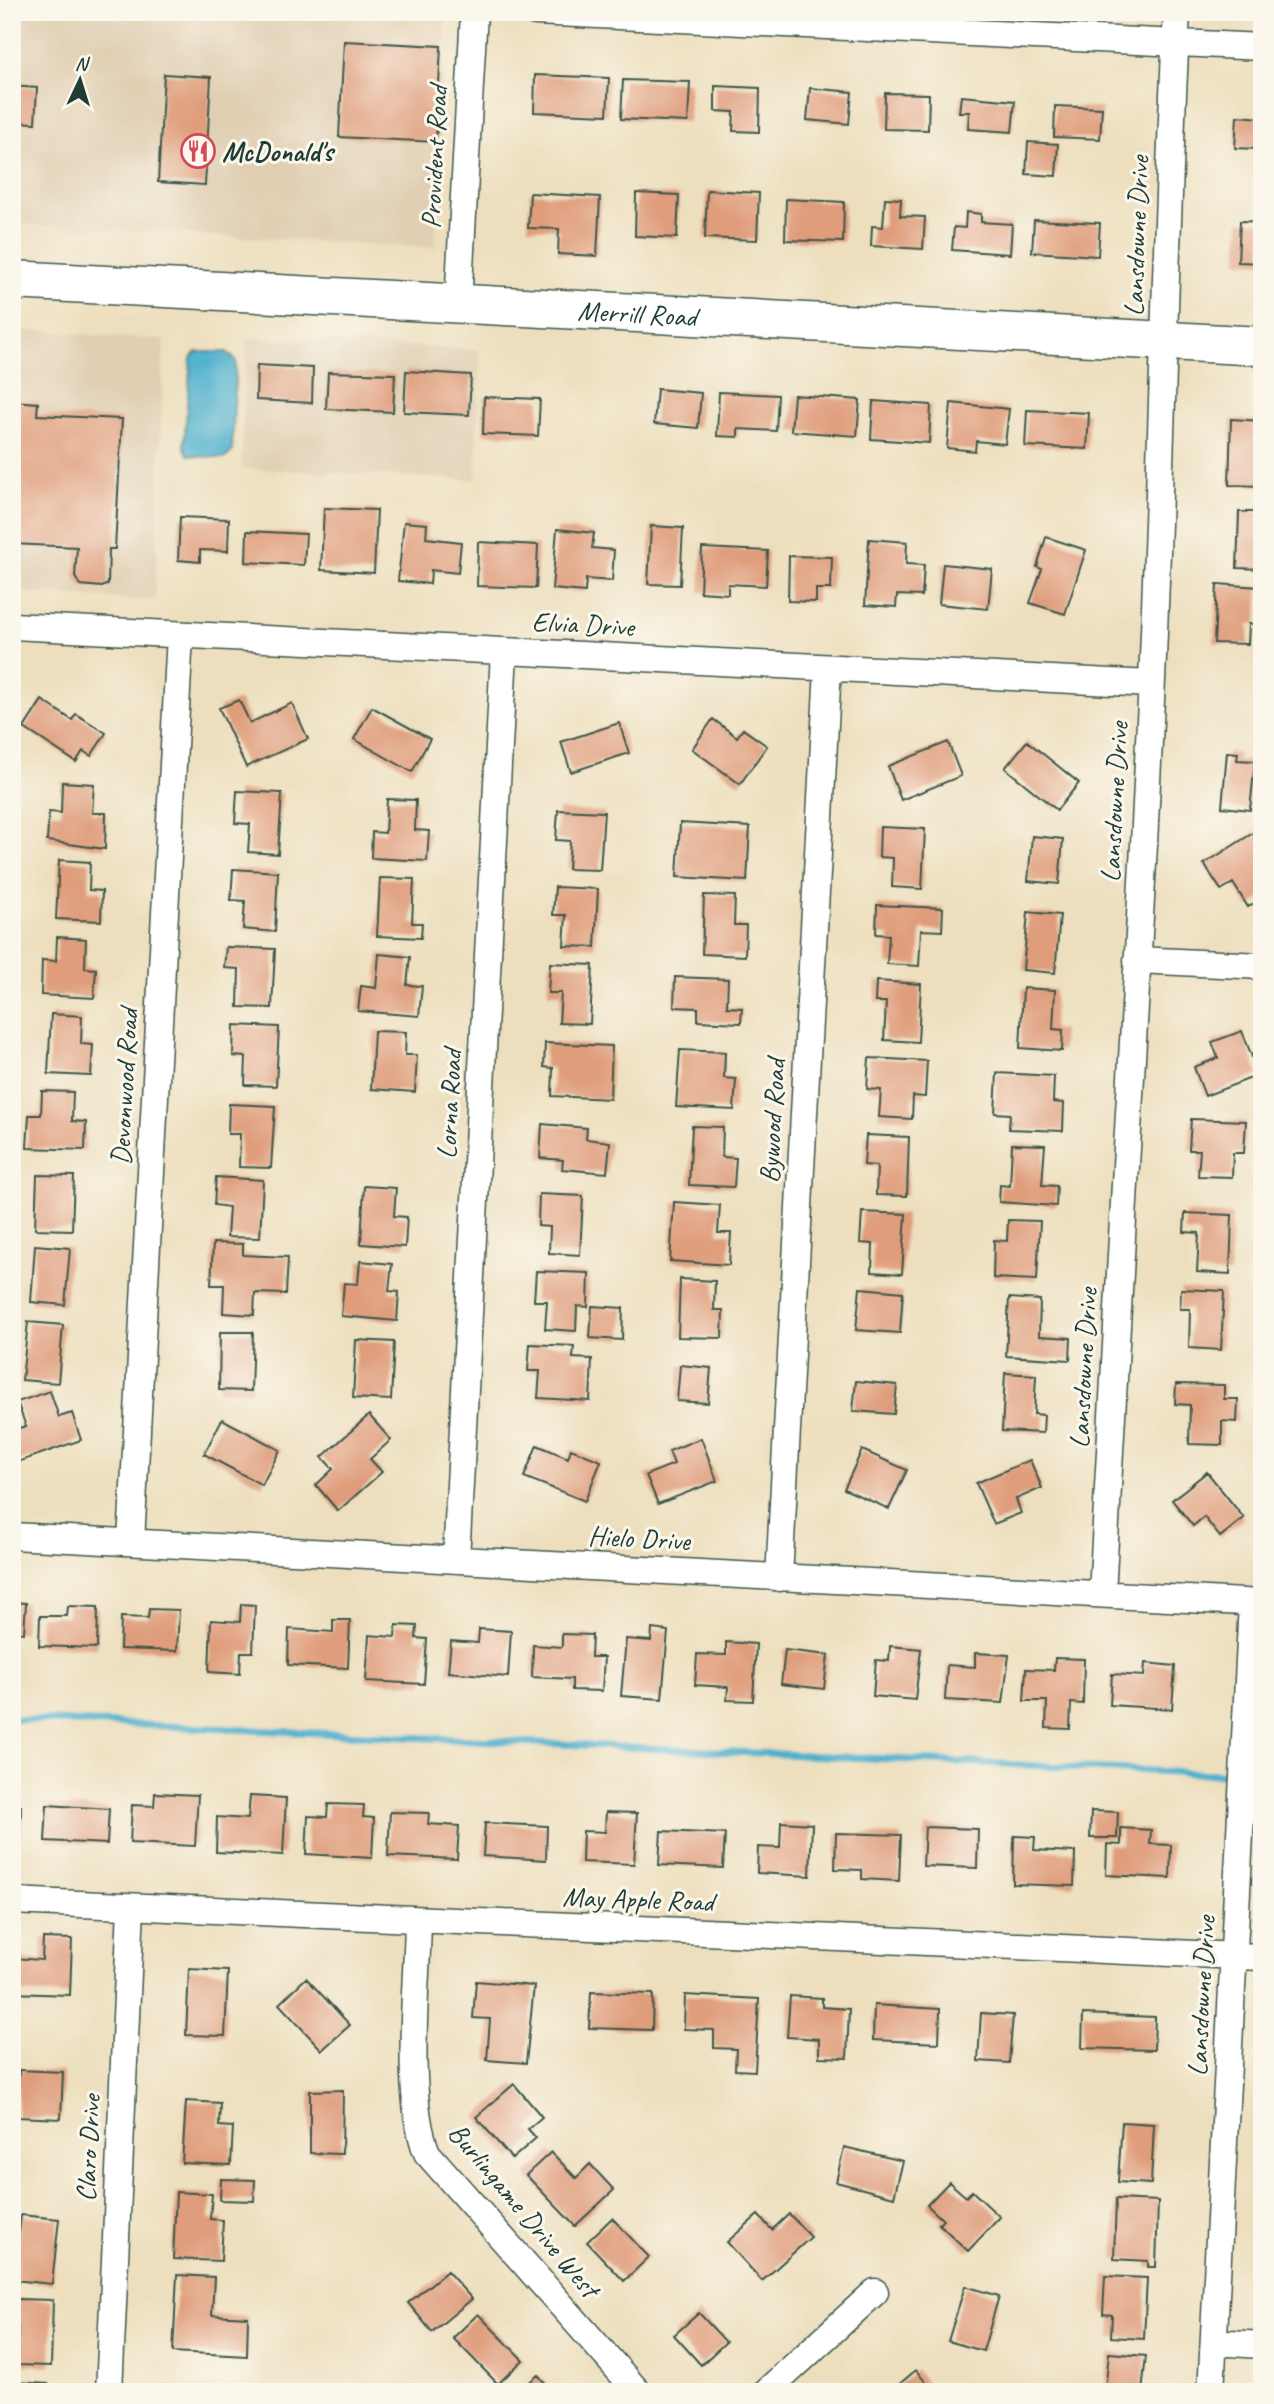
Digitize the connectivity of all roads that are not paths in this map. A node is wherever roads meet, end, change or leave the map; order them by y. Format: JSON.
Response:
{"nodes":[{"id":1,"x":474,"y":12,"type":"edge"},
{"id":2,"x":536,"y":12,"type":"edge"},
{"id":3,"x":1177,"y":12,"type":"edge"},
{"id":4,"x":1175,"y":43,"type":"junction"},
{"id":5,"x":1262,"y":47,"type":"edge"},
{"id":6,"x":12,"y":280,"type":"edge"},
{"id":7,"x":458,"y":305,"type":"junction"},
{"id":8,"x":1164,"y":341,"type":"junction"},
{"id":9,"x":1262,"y":346,"type":"edge"},
{"id":10,"x":12,"y":626,"type":"edge"},
{"id":11,"x":180,"y":635,"type":"junction"},
{"id":12,"x":504,"y":652,"type":"junction"},
{"id":13,"x":828,"y":668,"type":"junction"},
{"id":14,"x":1152,"y":684,"type":"junction"},
{"id":15,"x":1137,"y":960,"type":"junction"},
{"id":16,"x":1262,"y":967,"type":"edge"},
{"id":17,"x":12,"y":1536,"type":"edge"},
{"id":18,"x":131,"y":1542,"type":"junction"},
{"id":19,"x":456,"y":1560,"type":"junction"},
{"id":20,"x":779,"y":1578,"type":"junction"},
{"id":21,"x":1102,"y":1594,"type":"junction"},
{"id":22,"x":1257,"y":1603,"type":"edge"},
{"id":23,"x":12,"y":1901,"type":"edge"},
{"id":24,"x":131,"y":1907,"type":"junction"},
{"id":25,"x":418,"y":1921,"type":"junction"},
{"id":26,"x":1236,"y":1956,"type":"junction"},
{"id":27,"x":1262,"y":1957,"type":"edge"},
{"id":28,"x":875,"y":2292,"type":"dead end"},
{"id":29,"x":1214,"y":2342,"type":"junction"},
{"id":30,"x":1262,"y":2345,"type":"edge"},
{"id":31,"x":108,"y":2392,"type":"edge"},
{"id":32,"x":638,"y":2392,"type":"edge"},
{"id":33,"x":766,"y":2392,"type":"edge"},
{"id":34,"x":1211,"y":2392,"type":"edge"}],
"edges":[{"from":1,"to":7,"type":"street","name":"Provident Road"},
{"from":2,"to":4,"type":"street"},
{"from":3,"to":4,"type":"street","name":"Lansdowne Drive"},
{"from":4,"to":5,"type":"street"},
{"from":4,"to":8,"type":"street","name":"Lansdowne Drive"},
{"from":6,"to":7,"type":"main road","name":"Merrill Road"},
{"from":7,"to":8,"type":"main road","name":"Merrill Road"},
{"from":8,"to":9,"type":"main road","name":"Merrill Road"},
{"from":8,"to":14,"type":"street","name":"Lansdowne Drive"},
{"from":10,"to":11,"type":"street","name":"Elvia Drive"},
{"from":11,"to":12,"type":"street","name":"Elvia Drive"},
{"from":11,"to":18,"type":"street","name":"Devonwood Road"},
{"from":12,"to":13,"type":"street","name":"Elvia Drive"},
{"from":12,"to":19,"type":"street","name":"Lorna Road"},
{"from":13,"to":14,"type":"street","name":"Elvia Drive"},
{"from":13,"to":20,"type":"street","name":"Bywood Road"},
{"from":14,"to":15,"type":"street","name":"Lansdowne Drive"},
{"from":15,"to":16,"type":"street"},
{"from":15,"to":21,"type":"street","name":"Lansdowne Drive"},
{"from":17,"to":18,"type":"street","name":"Hielo Drive"},
{"from":18,"to":19,"type":"street","name":"Hielo Drive"},
{"from":19,"to":20,"type":"street","name":"Hielo Drive"},
{"from":20,"to":21,"type":"street","name":"Hielo Drive"},
{"from":21,"to":22,"type":"street","name":"Hielo Drive"},
{"from":22,"to":26,"type":"street","name":"Lansdowne Drive"},
{"from":23,"to":24,"type":"street","name":"May Apple Road"},
{"from":24,"to":25,"type":"street","name":"May Apple Road"},
{"from":24,"to":31,"type":"street","name":"Claro Drive"},
{"from":25,"to":26,"type":"street","name":"May Apple Road"},
{"from":25,"to":32,"type":"street","name":"Burlingame Drive West"},
{"from":26,"to":27,"type":"street","name":"May Apple Road"},
{"from":26,"to":29,"type":"street","name":"Lansdowne Drive"},
{"from":28,"to":33,"type":"street"},
{"from":29,"to":30,"type":"street"},
{"from":29,"to":34,"type":"street","name":"Lansdowne Drive"}]}
